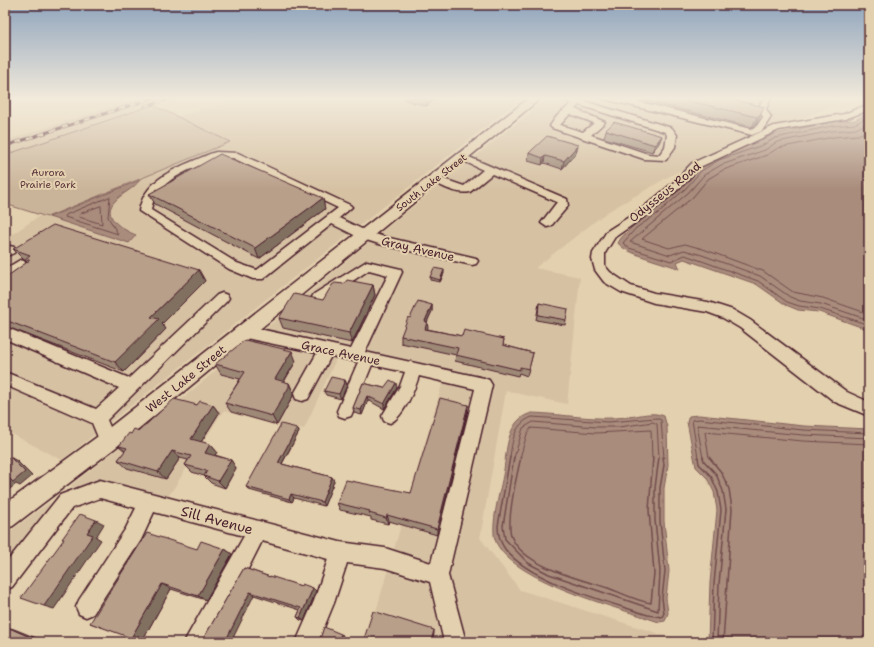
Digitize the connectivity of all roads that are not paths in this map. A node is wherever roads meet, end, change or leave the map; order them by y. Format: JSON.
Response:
{"nodes":[{"id":1,"x":498,"y":128,"type":"edge"},
{"id":2,"x":562,"y":128,"type":"edge"},
{"id":3,"x":593,"y":128,"type":"edge"},
{"id":4,"x":664,"y":128,"type":"edge"},
{"id":5,"x":736,"y":128,"type":"edge"},
{"id":6,"x":758,"y":128,"type":"edge"},
{"id":7,"x":777,"y":128,"type":"edge"},
{"id":8,"x":585,"y":136,"type":"junction"},
{"id":9,"x":462,"y":157,"type":"junction"},
{"id":10,"x":491,"y":169,"type":"junction"},
{"id":11,"x":435,"y":179,"type":"junction"},
{"id":12,"x":330,"y":219,"type":"junction"},
{"id":13,"x":547,"y":223,"type":"dead end"},
{"id":14,"x":364,"y":235,"type":"junction"},
{"id":15,"x":5,"y":249,"type":"edge"},
{"id":16,"x":5,"y":253,"type":"edge"},
{"id":17,"x":472,"y":261,"type":"dead end"},
{"id":18,"x":20,"y":264,"type":"dead end"},
{"id":19,"x":5,"y":275,"type":"edge"},
{"id":20,"x":319,"y":297,"type":"dead end"},
{"id":21,"x":222,"y":298,"type":"dead end"},
{"id":22,"x":246,"y":332,"type":"junction"},
{"id":23,"x":5,"y":333,"type":"edge"},
{"id":24,"x":327,"y":350,"type":"junction"},
{"id":25,"x":361,"y":357,"type":"junction"},
{"id":26,"x":414,"y":368,"type":"junction"},
{"id":27,"x":5,"y":378,"type":"edge"},
{"id":28,"x":131,"y":386,"type":"junction"},
{"id":29,"x":302,"y":394,"type":"dead end"},
{"id":30,"x":869,"y":409,"type":"edge"},
{"id":31,"x":345,"y":411,"type":"dead end"},
{"id":32,"x":390,"y":416,"type":"dead end"},
{"id":33,"x":98,"y":418,"type":"junction"},
{"id":34,"x":108,"y":442,"type":"junction"},
{"id":35,"x":56,"y":480,"type":"junction"},
{"id":36,"x":66,"y":501,"type":"junction"},
{"id":37,"x":150,"y":502,"type":"junction"},
{"id":38,"x":5,"y":518,"type":"edge"},
{"id":39,"x":257,"y":530,"type":"junction"},
{"id":40,"x":340,"y":552,"type":"junction"},
{"id":41,"x":438,"y":575,"type":"junction"},
{"id":42,"x":5,"y":580,"type":"edge"},
{"id":43,"x":86,"y":607,"type":"dead end"},
{"id":44,"x":195,"y":642,"type":"edge"},
{"id":45,"x":307,"y":642,"type":"edge"},
{"id":46,"x":455,"y":642,"type":"edge"}],
"edges":[{"from":1,"to":9,"type":"main road","name":"South Lake Street"},
{"from":2,"to":8,"type":"street"},
{"from":3,"to":8,"type":"street"},
{"from":4,"to":8,"type":"street"},
{"from":5,"to":6,"type":"street"},
{"from":7,"to":30,"type":"street","name":"Odysseus Road"},
{"from":9,"to":10,"type":"street"},
{"from":9,"to":11,"type":"main road","name":"South Lake Street"},
{"from":10,"to":11,"type":"street"},
{"from":10,"to":13,"type":"street"},
{"from":11,"to":14,"type":"main road","name":"South Lake Street"},
{"from":12,"to":12,"type":"street"},
{"from":12,"to":14,"type":"street","name":"Gray Avenue"},
{"from":14,"to":17,"type":"street","name":"Gray Avenue"},
{"from":14,"to":22,"type":"main road","name":"West Lake Street"},
{"from":15,"to":16,"type":"street"},
{"from":18,"to":19,"type":"street"},
{"from":20,"to":25,"type":"street"},
{"from":21,"to":28,"type":"street"},
{"from":22,"to":24,"type":"street","name":"Grace Avenue"},
{"from":22,"to":34,"type":"main road","name":"West Lake Street"},
{"from":23,"to":28,"type":"street"},
{"from":24,"to":25,"type":"street","name":"Grace Avenue"},
{"from":24,"to":29,"type":"street"},
{"from":25,"to":26,"type":"street","name":"Grace Avenue"},
{"from":25,"to":31,"type":"street"},
{"from":26,"to":32,"type":"street"},
{"from":26,"to":41,"type":"street","name":"Grace Avenue"},
{"from":27,"to":33,"type":"street"},
{"from":28,"to":33,"type":"street"},
{"from":33,"to":34,"type":"street"},
{"from":34,"to":35,"type":"main road","name":"West Lake Street"},
{"from":35,"to":36,"type":"street"},
{"from":35,"to":38,"type":"main road","name":"West Lake Street"},
{"from":36,"to":37,"type":"street","name":"Sill Avenue"},
{"from":36,"to":42,"type":"street"},
{"from":37,"to":39,"type":"street","name":"Sill Avenue"},
{"from":37,"to":43,"type":"street"},
{"from":39,"to":40,"type":"street","name":"Sill Avenue"},
{"from":39,"to":44,"type":"street"},
{"from":40,"to":41,"type":"street","name":"Sill Avenue"},
{"from":40,"to":45,"type":"street"},
{"from":41,"to":46,"type":"street"}]}
